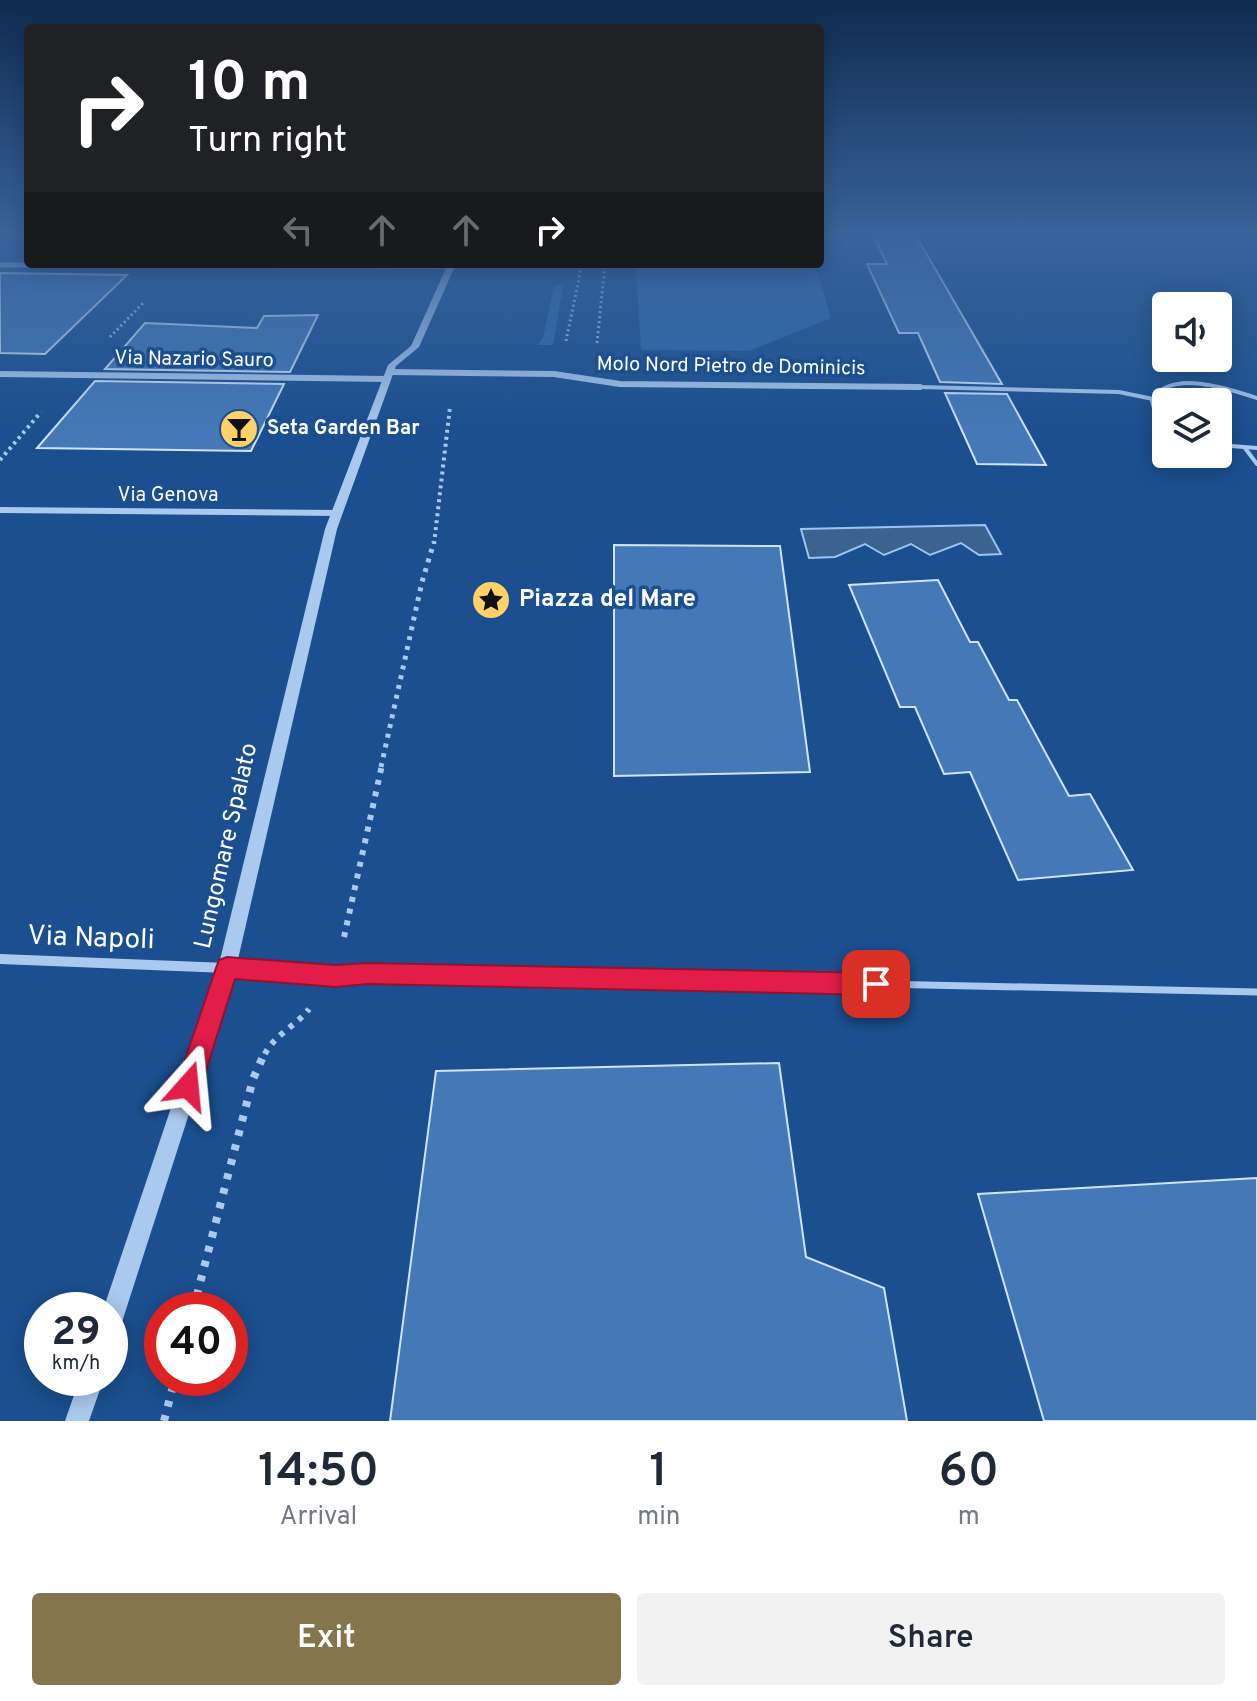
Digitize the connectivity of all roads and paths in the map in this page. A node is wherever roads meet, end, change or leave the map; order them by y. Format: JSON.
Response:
{"nodes":[{"id":1,"x":146,"y":300,"type":"edge"},
{"id":2,"x":435,"y":300,"type":"edge"},
{"id":3,"x":574,"y":300,"type":"edge"},
{"id":4,"x":601,"y":300,"type":"edge"},
{"id":5,"x":564,"y":348,"type":"dead end"},
{"id":6,"x":596,"y":348,"type":"dead end"},
{"id":7,"x":0,"y":374,"type":"edge"},
{"id":8,"x":74,"y":375,"type":"junction"},
{"id":9,"x":388,"y":376,"type":"junction"},
{"id":10,"x":920,"y":387,"type":"joint"},
{"id":11,"x":1171,"y":388,"type":"edge"},
{"id":12,"x":1217,"y":388,"type":"edge"},
{"id":13,"x":1232,"y":390,"type":"edge"},
{"id":14,"x":1257,"y":398,"type":"edge"},
{"id":15,"x":1152,"y":399,"type":"edge"},
{"id":16,"x":451,"y":401,"type":"dead end"},
{"id":17,"x":1232,"y":447,"type":"edge"},
{"id":18,"x":1245,"y":448,"type":"junction"},
{"id":19,"x":1257,"y":448,"type":"edge"},
{"id":20,"x":0,"y":460,"type":"edge"},
{"id":21,"x":1257,"y":464,"type":"edge"},
{"id":22,"x":0,"y":510,"type":"edge"},
{"id":23,"x":337,"y":513,"type":"junction"},
{"id":24,"x":0,"y":959,"type":"edge"},
{"id":25,"x":227,"y":968,"type":"junction"},
{"id":26,"x":335,"y":976,"type":"junction"},
{"id":27,"x":1257,"y":992,"type":"edge"},
{"id":28,"x":120,"y":1292,"type":"edge"},
{"id":29,"x":198,"y":1292,"type":"edge"},
{"id":30,"x":86,"y":1396,"type":"edge"},
{"id":31,"x":170,"y":1396,"type":"edge"},
{"id":32,"x":77,"y":1421,"type":"edge"},
{"id":33,"x":164,"y":1421,"type":"edge"}],
"edges":[{"from":1,"to":8,"type":"path"},
{"from":2,"to":9,"type":"street"},
{"from":3,"to":5,"type":"path"},
{"from":4,"to":6,"type":"path"},
{"from":7,"to":8,"type":"street","name":"Via Nazario Sauro"},
{"from":8,"to":9,"type":"street","name":"Via Nazario Sauro"},
{"from":8,"to":20,"type":"path"},
{"from":9,"to":10,"type":"street","name":"Molo Nord Pietro de Dominicis"},
{"from":9,"to":23,"type":"street","name":"Lungomare Spalato"},
{"from":10,"to":15,"type":"lane"},
{"from":11,"to":12,"type":"lane"},
{"from":13,"to":14,"type":"lane"},
{"from":16,"to":26,"type":"path"},
{"from":17,"to":18,"type":"lane"},
{"from":18,"to":19,"type":"lane"},
{"from":18,"to":21,"type":"lane"},
{"from":22,"to":23,"type":"street","name":"Via Genova"},
{"from":23,"to":25,"type":"street","name":"Lungomare Spalato"},
{"from":24,"to":25,"type":"street","name":"Via Napoli"},
{"from":25,"to":26,"type":"lane"},
{"from":25,"to":28,"type":"street","name":"Lungomare Spalato"},
{"from":26,"to":27,"type":"lane"},
{"from":26,"to":29,"type":"path"},
{"from":30,"to":32,"type":"street"},
{"from":31,"to":33,"type":"path"}]}
